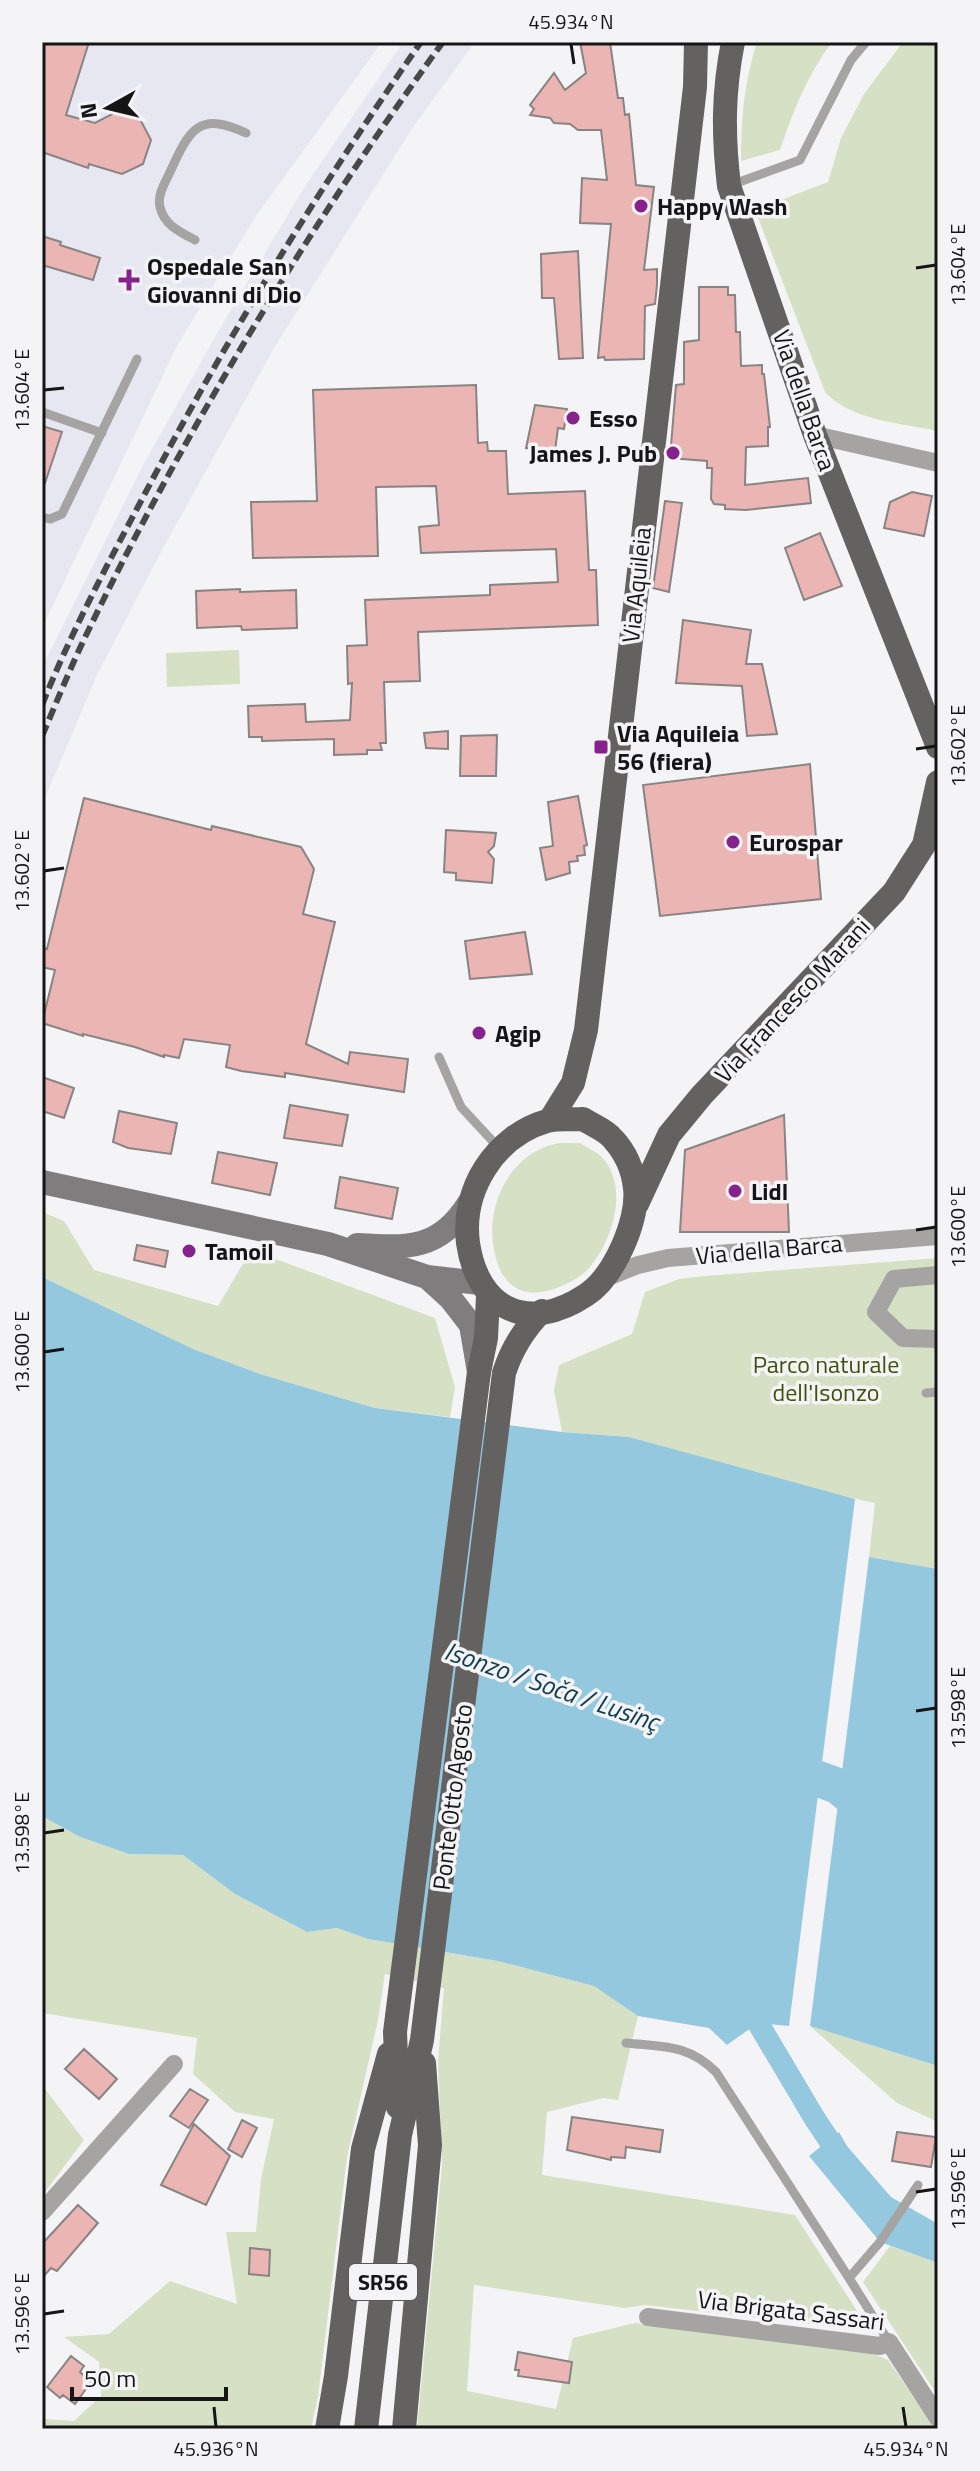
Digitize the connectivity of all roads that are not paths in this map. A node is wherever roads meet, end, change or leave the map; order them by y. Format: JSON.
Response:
{"nodes":[{"id":1,"x":696,"y":42,"type":"edge"},
{"id":2,"x":733,"y":42,"type":"edge"},
{"id":3,"x":866,"y":42,"type":"edge"},
{"id":4,"x":246,"y":133,"type":"dead end"},
{"id":5,"x":729,"y":186,"type":"junction"},
{"id":6,"x":195,"y":240,"type":"dead end"},
{"id":7,"x":137,"y":359,"type":"dead end"},
{"id":8,"x":42,"y":412,"type":"edge"},
{"id":9,"x":102,"y":433,"type":"junction"},
{"id":10,"x":815,"y":435,"type":"junction"},
{"id":11,"x":938,"y":463,"type":"edge"},
{"id":12,"x":42,"y":517,"type":"edge"},
{"id":13,"x":938,"y":747,"type":"edge"},
{"id":14,"x":938,"y":782,"type":"edge"},
{"id":15,"x":439,"y":1057,"type":"dead end"},
{"id":16,"x":550,"y":1120,"type":"junction"},
{"id":17,"x":499,"y":1148,"type":"junction"},
{"id":18,"x":42,"y":1182,"type":"edge"},
{"id":19,"x":469,"y":1203,"type":"junction"},
{"id":20,"x":633,"y":1214,"type":"junction"},
{"id":21,"x":938,"y":1236,"type":"edge"},
{"id":22,"x":328,"y":1244,"type":"junction"},
{"id":23,"x":938,"y":1275,"type":"edge"},
{"id":24,"x":427,"y":1277,"type":"junction"},
{"id":25,"x":603,"y":1279,"type":"junction"},
{"id":26,"x":484,"y":1289,"type":"junction"},
{"id":27,"x":542,"y":1311,"type":"junction"},
{"id":28,"x":938,"y":1339,"type":"edge"},
{"id":29,"x":479,"y":1372,"type":"junction"},
{"id":30,"x":938,"y":1392,"type":"edge"},
{"id":31,"x":926,"y":1393,"type":"dead end"},
{"id":32,"x":395,"y":2032,"type":"junction"},
{"id":33,"x":422,"y":2040,"type":"junction"},
{"id":34,"x":626,"y":2043,"type":"dead end"},
{"id":35,"x":174,"y":2064,"type":"dead end"},
{"id":36,"x":400,"y":2135,"type":"junction"},
{"id":37,"x":918,"y":2185,"type":"dead end"},
{"id":38,"x":42,"y":2212,"type":"edge"},
{"id":39,"x":849,"y":2278,"type":"junction"},
{"id":40,"x":648,"y":2317,"type":"dead end"},
{"id":41,"x":889,"y":2342,"type":"junction"},
{"id":42,"x":938,"y":2418,"type":"edge"},
{"id":43,"x":327,"y":2429,"type":"edge"},
{"id":44,"x":366,"y":2429,"type":"edge"},
{"id":45,"x":404,"y":2429,"type":"edge"}],
"edges":[{"from":1,"to":16,"type":"main road","name":"Via Aquileia"},
{"from":2,"to":5,"type":"main road","name":"Via della Barca"},
{"from":3,"to":5,"type":"lane"},
{"from":4,"to":6,"type":"lane"},
{"from":5,"to":10,"type":"main road","name":"Via della Barca"},
{"from":7,"to":9,"type":"lane"},
{"from":8,"to":9,"type":"lane"},
{"from":9,"to":12,"type":"lane"},
{"from":10,"to":11,"type":"street"},
{"from":10,"to":13,"type":"main road","name":"Via della Barca"},
{"from":14,"to":20,"type":"main road","name":"Via Francesco Marani"},
{"from":15,"to":17,"type":"lane"},
{"from":16,"to":17,"type":"main road"},
{"from":16,"to":20,"type":"main road"},
{"from":17,"to":19,"type":"main road"},
{"from":18,"to":22,"type":"main road"},
{"from":19,"to":22,"type":"main road"},
{"from":19,"to":26,"type":"main road"},
{"from":20,"to":25,"type":"main road"},
{"from":21,"to":25,"type":"street","name":"Via della Barca"},
{"from":22,"to":24,"type":"main road"},
{"from":23,"to":28,"type":"street"},
{"from":24,"to":26,"type":"main road"},
{"from":24,"to":29,"type":"main road"},
{"from":25,"to":27,"type":"main road"},
{"from":26,"to":27,"type":"main road"},
{"from":26,"to":29,"type":"main road","number":"SR56"},
{"from":27,"to":33,"type":"main road","name":"Ponte Otto Agosto","number":"SR56"},
{"from":29,"to":32,"type":"main road","name":"Ponte Otto Agosto","number":"SR56"},
{"from":30,"to":31,"type":"lane"},
{"from":32,"to":36,"type":"main road","number":"SR56"},
{"from":32,"to":43,"type":"main road"},
{"from":33,"to":36,"type":"main road","number":"SR56"},
{"from":33,"to":45,"type":"main road"},
{"from":34,"to":39,"type":"lane"},
{"from":35,"to":38,"type":"street"},
{"from":36,"to":44,"type":"main road","number":"SR56"},
{"from":37,"to":39,"type":"lane"},
{"from":39,"to":41,"type":"lane"},
{"from":40,"to":41,"type":"street","name":"Via Brigata Sassari"},
{"from":41,"to":42,"type":"street","name":"Via Brigata Sassari"}]}
